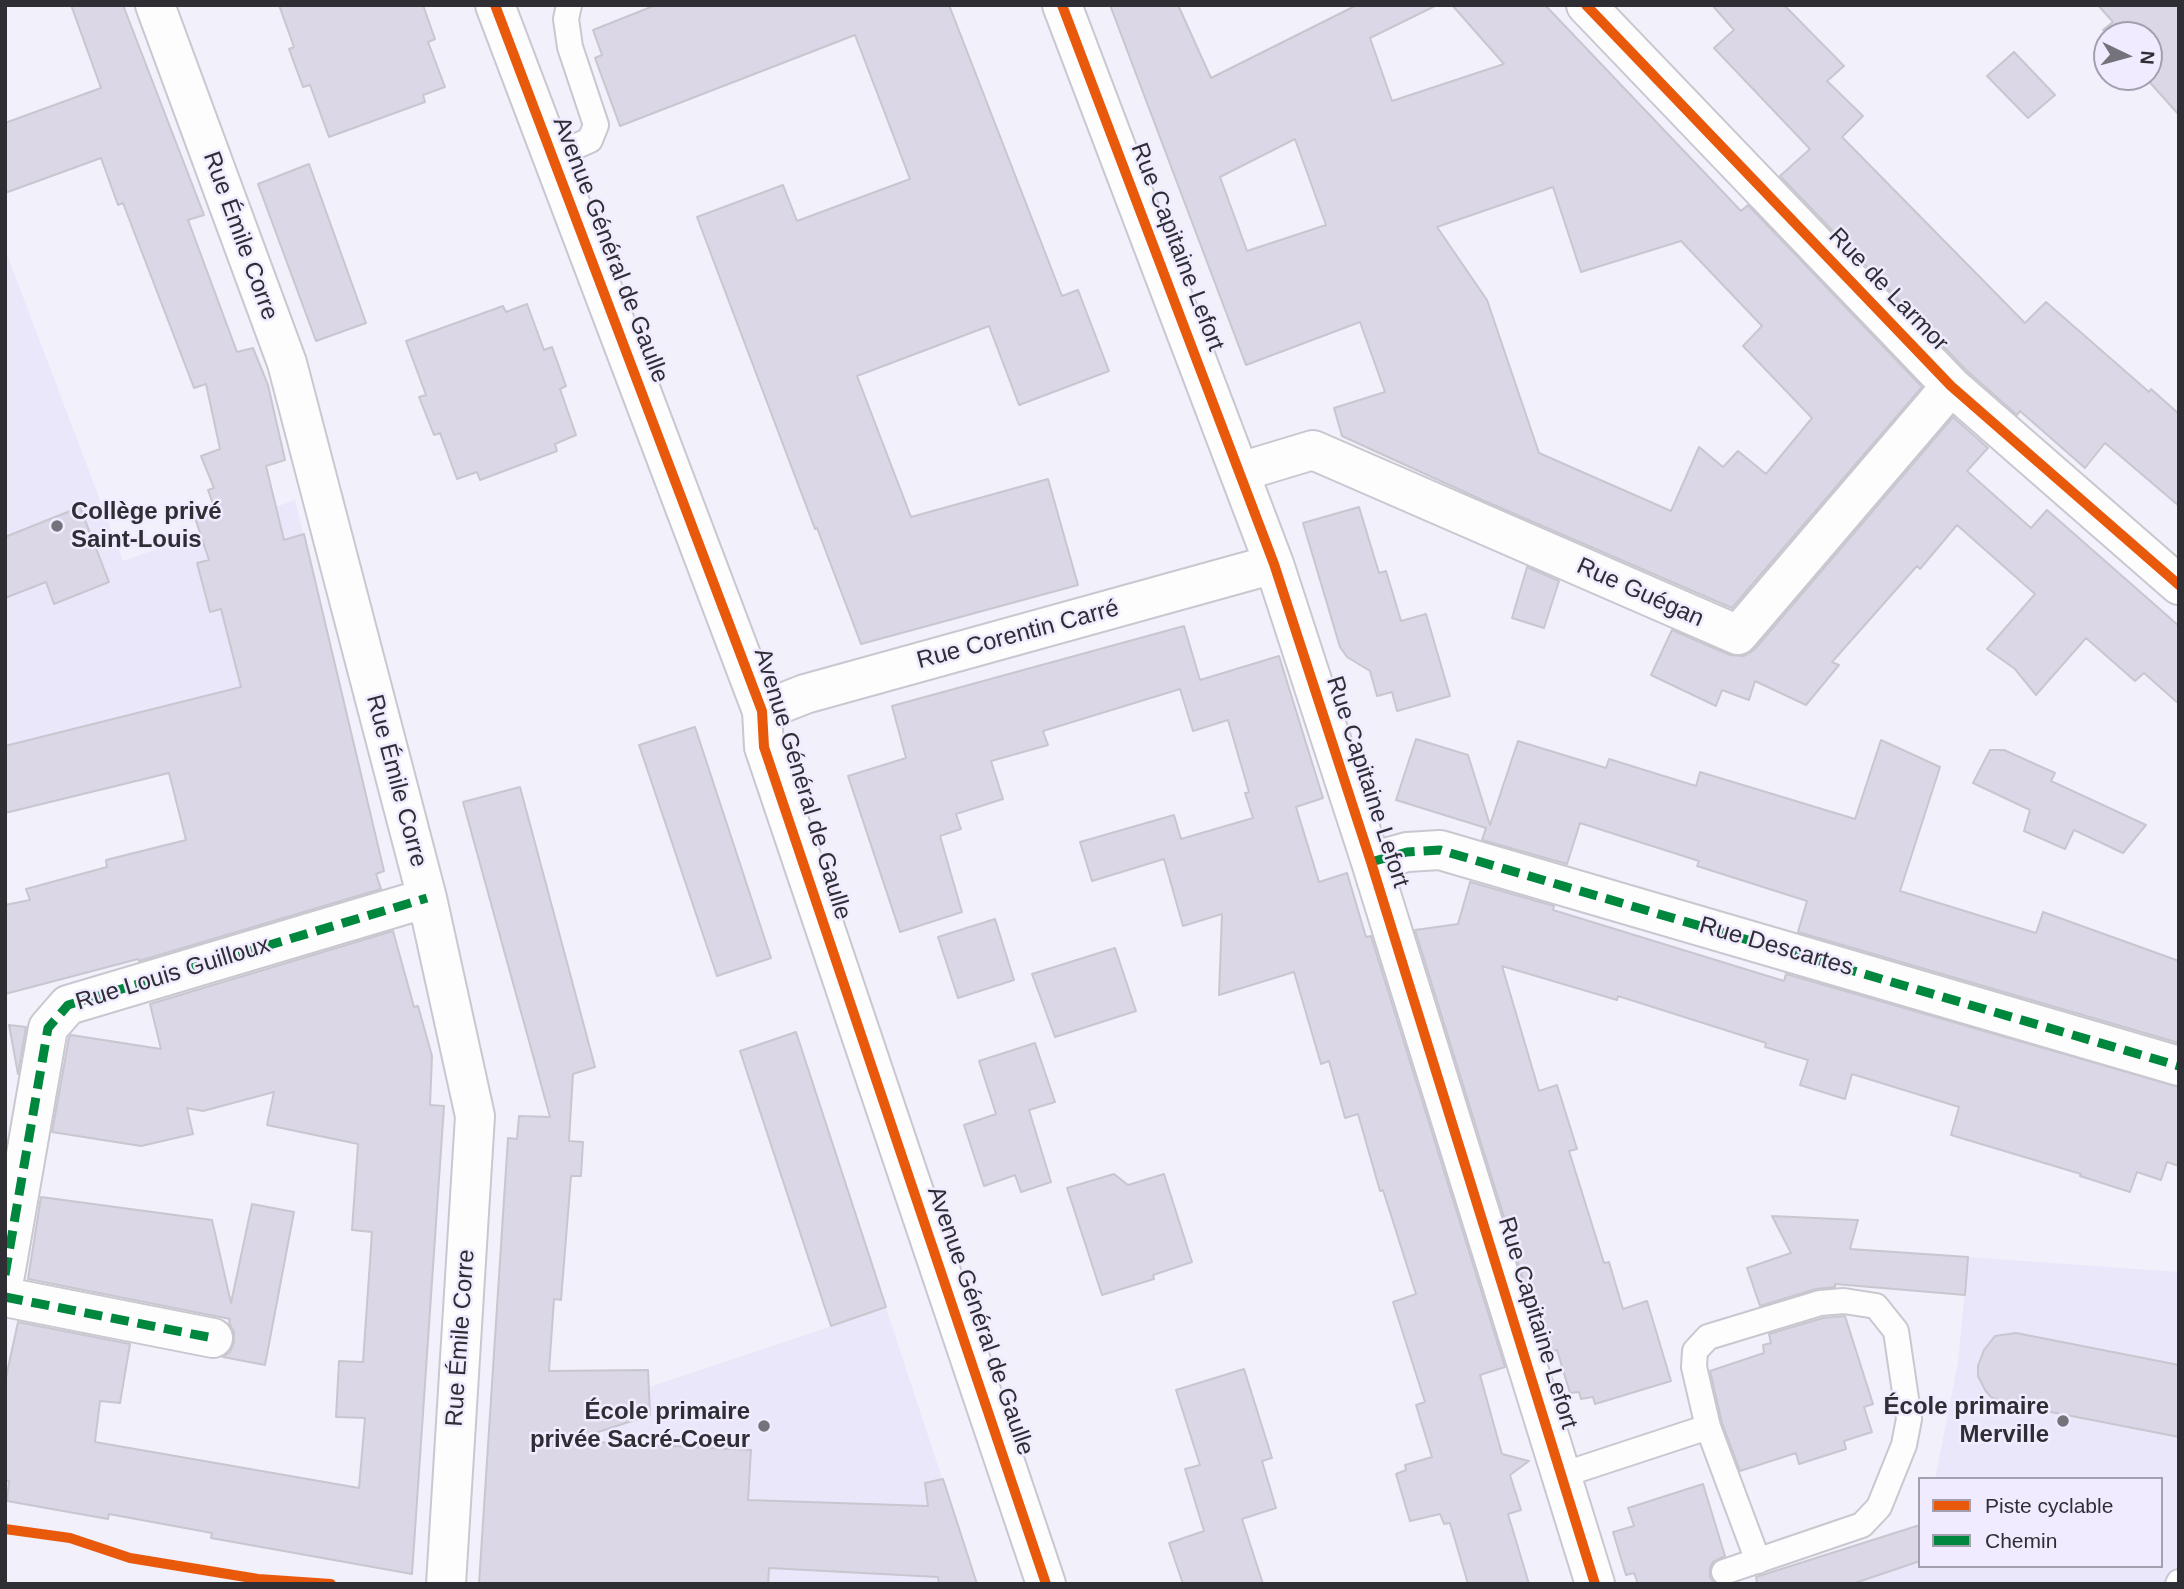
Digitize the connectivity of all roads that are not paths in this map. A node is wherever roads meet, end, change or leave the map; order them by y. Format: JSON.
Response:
{"nodes":[{"id":1,"x":155,"y":5,"type":"edge"},
{"id":2,"x":495,"y":5,"type":"edge"},
{"id":3,"x":569,"y":5,"type":"edge"},
{"id":4,"x":1062,"y":5,"type":"edge"},
{"id":5,"x":1586,"y":5,"type":"edge"},
{"id":6,"x":552,"y":157,"type":"junction"},
{"id":7,"x":1951,"y":387,"type":"junction"},
{"id":8,"x":1240,"y":472,"type":"junction"},
{"id":9,"x":1274,"y":564,"type":"junction"},
{"id":10,"x":2179,"y":585,"type":"edge"},
{"id":11,"x":762,"y":711,"type":"junction"},
{"id":12,"x":1371,"y":862,"type":"junction"},
{"id":13,"x":427,"y":898,"type":"junction"},
{"id":14,"x":2179,"y":1066,"type":"edge"},
{"id":15,"x":5,"y":1275,"type":"edge"},
{"id":16,"x":5,"y":1297,"type":"edge"},
{"id":17,"x":213,"y":1338,"type":"dead end"},
{"id":18,"x":1708,"y":1427,"type":"junction"},
{"id":19,"x":1562,"y":1475,"type":"junction"},
{"id":20,"x":1758,"y":1561,"type":"junction"},
{"id":21,"x":1724,"y":1572,"type":"dead end"},
{"id":22,"x":446,"y":1584,"type":"edge"},
{"id":23,"x":1046,"y":1584,"type":"edge"},
{"id":24,"x":1595,"y":1584,"type":"edge"}],
"edges":[{"from":1,"to":13,"type":"street","name":"Rue Émile Corre"},
{"from":2,"to":6,"type":"street","name":"Avenue Général de Gaulle"},
{"from":3,"to":6,"type":"lane"},
{"from":4,"to":8,"type":"street","name":"Rue Capitaine Lefort"},
{"from":5,"to":7,"type":"street","name":"Rue de Larmor"},
{"from":6,"to":11,"type":"street","name":"Avenue Général de Gaulle"},
{"from":7,"to":8,"type":"street","name":"Rue Guégan"},
{"from":7,"to":10,"type":"street","name":"Rue de Larmor"},
{"from":8,"to":9,"type":"street","name":"Rue Capitaine Lefort"},
{"from":9,"to":11,"type":"street","name":"Rue Corentin Carré"},
{"from":9,"to":12,"type":"street","name":"Rue Capitaine Lefort"},
{"from":11,"to":23,"type":"street","name":"Avenue Général de Gaulle"},
{"from":12,"to":14,"type":"street","name":"Rue Descartes"},
{"from":12,"to":19,"type":"street","name":"Rue Capitaine Lefort"},
{"from":13,"to":15,"type":"street","name":"Rue Louis Guilloux"},
{"from":13,"to":22,"type":"street","name":"Rue Émile Corre"},
{"from":16,"to":17,"type":"street"},
{"from":18,"to":19,"type":"lane"},
{"from":18,"to":20,"type":"lane"},
{"from":18,"to":20,"type":"lane"},
{"from":19,"to":24,"type":"street","name":"Rue Capitaine Lefort"},
{"from":20,"to":21,"type":"lane"}]}
